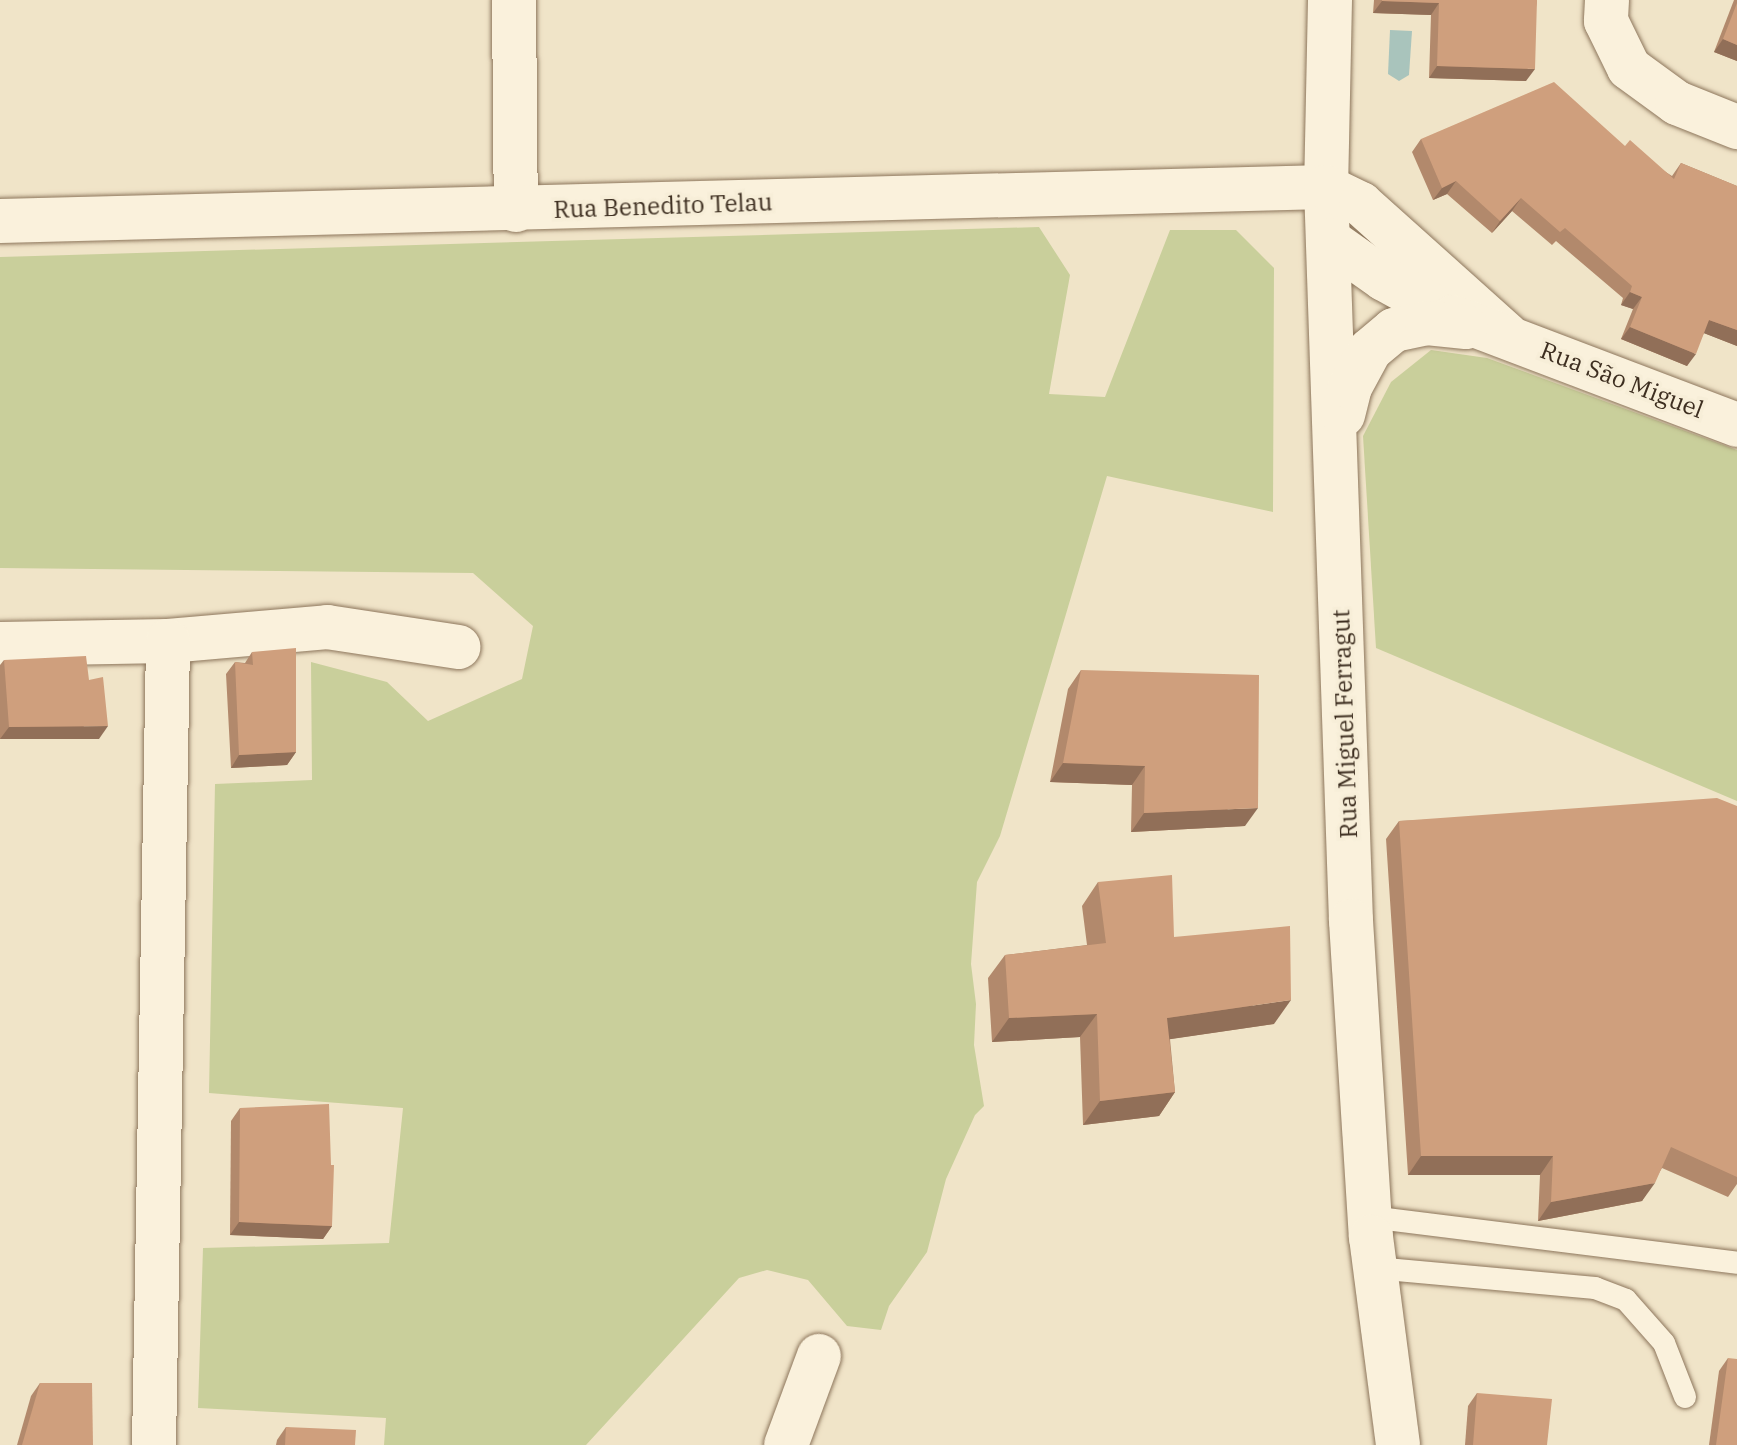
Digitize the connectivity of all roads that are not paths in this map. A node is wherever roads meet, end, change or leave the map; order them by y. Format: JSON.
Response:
{"nodes":[{"id":1,"x":514,"y":0,"type":"edge"},
{"id":2,"x":1330,"y":0,"type":"edge"},
{"id":3,"x":1607,"y":0,"type":"edge"},
{"id":4,"x":1737,"y":127,"type":"edge"},
{"id":5,"x":1326,"y":187,"type":"junction"},
{"id":6,"x":516,"y":210,"type":"junction"},
{"id":7,"x":0,"y":221,"type":"edge"},
{"id":8,"x":1329,"y":240,"type":"junction"},
{"id":9,"x":1507,"y":335,"type":"junction"},
{"id":10,"x":1737,"y":425,"type":"edge"},
{"id":11,"x":1337,"y":437,"type":"junction"},
{"id":12,"x":168,"y":641,"type":"junction"},
{"id":13,"x":0,"y":644,"type":"edge"},
{"id":14,"x":458,"y":647,"type":"dead end"},
{"id":15,"x":1370,"y":1217,"type":"junction"},
{"id":16,"x":1737,"y":1263,"type":"edge"},
{"id":17,"x":1375,"y":1268,"type":"junction"},
{"id":18,"x":819,"y":1356,"type":"dead end"},
{"id":19,"x":1685,"y":1397,"type":"dead end"},
{"id":20,"x":154,"y":1445,"type":"edge"},
{"id":21,"x":786,"y":1445,"type":"edge"},
{"id":22,"x":1398,"y":1445,"type":"edge"}],
"edges":[{"from":1,"to":6,"type":"street"},
{"from":2,"to":5,"type":"street","name":"Rua Miguel Ferragut"},
{"from":3,"to":4,"type":"street"},
{"from":5,"to":6,"type":"street","name":"Rua Benedito Telau"},
{"from":5,"to":8,"type":"street","name":"Rua Miguel Ferragut"},
{"from":5,"to":9,"type":"street","name":"Rua São Miguel"},
{"from":6,"to":7,"type":"street","name":"Rua Benedito Telau"},
{"from":8,"to":9,"type":"street","name":"Rua São Miguel"},
{"from":8,"to":11,"type":"street","name":"Rua Miguel Ferragut"},
{"from":9,"to":10,"type":"street","name":"Rua São Miguel"},
{"from":9,"to":11,"type":"street","name":"Rua São Miguel"},
{"from":11,"to":15,"type":"street","name":"Rua Miguel Ferragut"},
{"from":12,"to":13,"type":"street"},
{"from":12,"to":14,"type":"street"},
{"from":12,"to":20,"type":"street"},
{"from":15,"to":16,"type":"lane"},
{"from":15,"to":17,"type":"street","name":"Rua Miguel Ferragut"},
{"from":17,"to":19,"type":"lane"},
{"from":17,"to":22,"type":"street","name":"Rua Miguel Ferragut"},
{"from":18,"to":21,"type":"street"}]}
